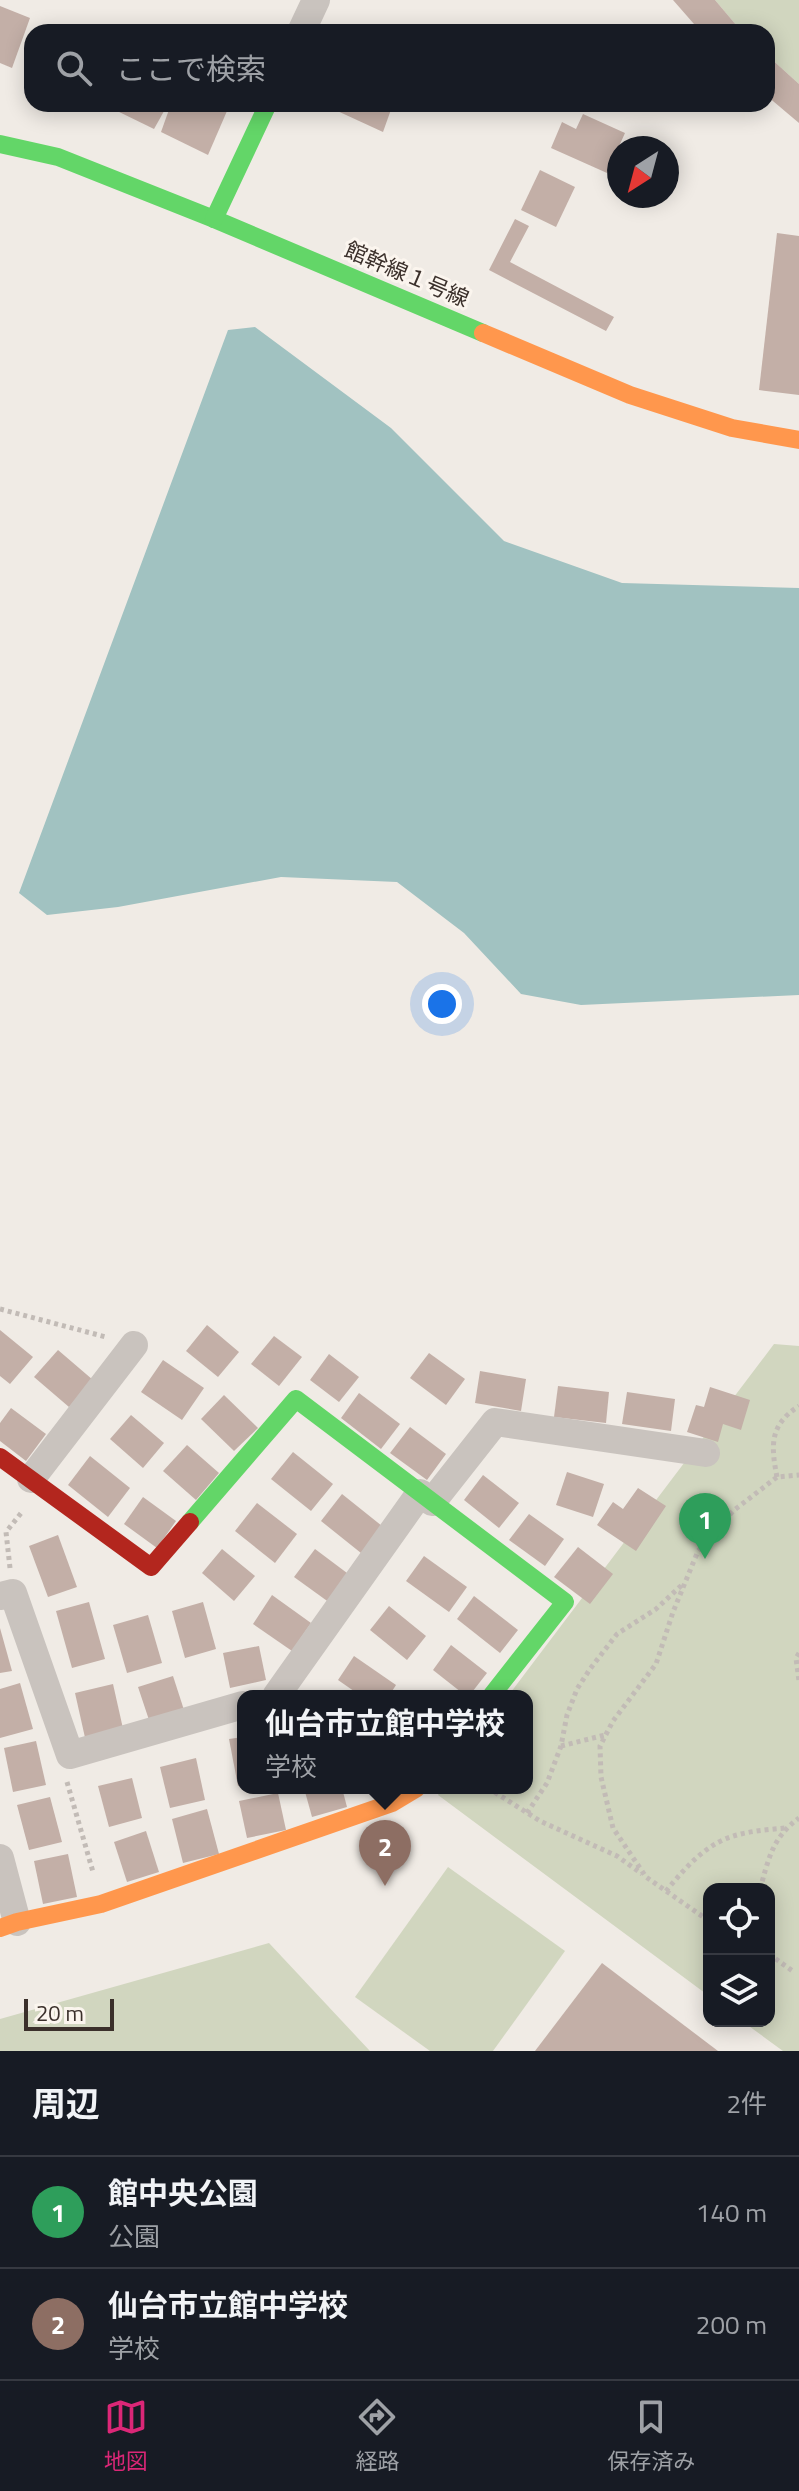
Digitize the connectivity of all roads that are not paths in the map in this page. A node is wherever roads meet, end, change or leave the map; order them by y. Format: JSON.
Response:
{"nodes":[{"id":1,"x":316,"y":0,"type":"edge"},
{"id":2,"x":305,"y":24,"type":"edge"},
{"id":3,"x":264,"y":112,"type":"edge"},
{"id":4,"x":0,"y":144,"type":"edge"},
{"id":5,"x":214,"y":219,"type":"junction"},
{"id":6,"x":799,"y":440,"type":"edge"},
{"id":7,"x":134,"y":1345,"type":"road end"},
{"id":8,"x":706,"y":1453,"type":"dead end"},
{"id":9,"x":0,"y":1457,"type":"edge"},
{"id":10,"x":36,"y":1483,"type":"junction"},
{"id":11,"x":426,"y":1497,"type":"junction"},
{"id":12,"x":6,"y":1594,"type":"edge"},
{"id":13,"x":281,"y":1690,"type":"edge"},
{"id":14,"x":496,"y":1690,"type":"edge"},
{"id":15,"x":237,"y":1707,"type":"edge"},
{"id":16,"x":407,"y":1794,"type":"edge"},
{"id":17,"x":0,"y":1858,"type":"edge"},
{"id":18,"x":9,"y":1925,"type":"edge"}],
"edges":[{"from":1,"to":2,"type":"street"},
{"from":3,"to":5,"type":"street"},
{"from":4,"to":5,"type":"street","name":"館幹線１号線"},
{"from":5,"to":6,"type":"street","name":"館幹線１号線"},
{"from":7,"to":10,"type":"street"},
{"from":8,"to":11,"type":"street"},
{"from":9,"to":10,"type":"street"},
{"from":10,"to":11,"type":"street"},
{"from":11,"to":13,"type":"street"},
{"from":11,"to":14,"type":"street"},
{"from":12,"to":15,"type":"street"},
{"from":16,"to":18,"type":"street"},
{"from":17,"to":18,"type":"street"}]}
